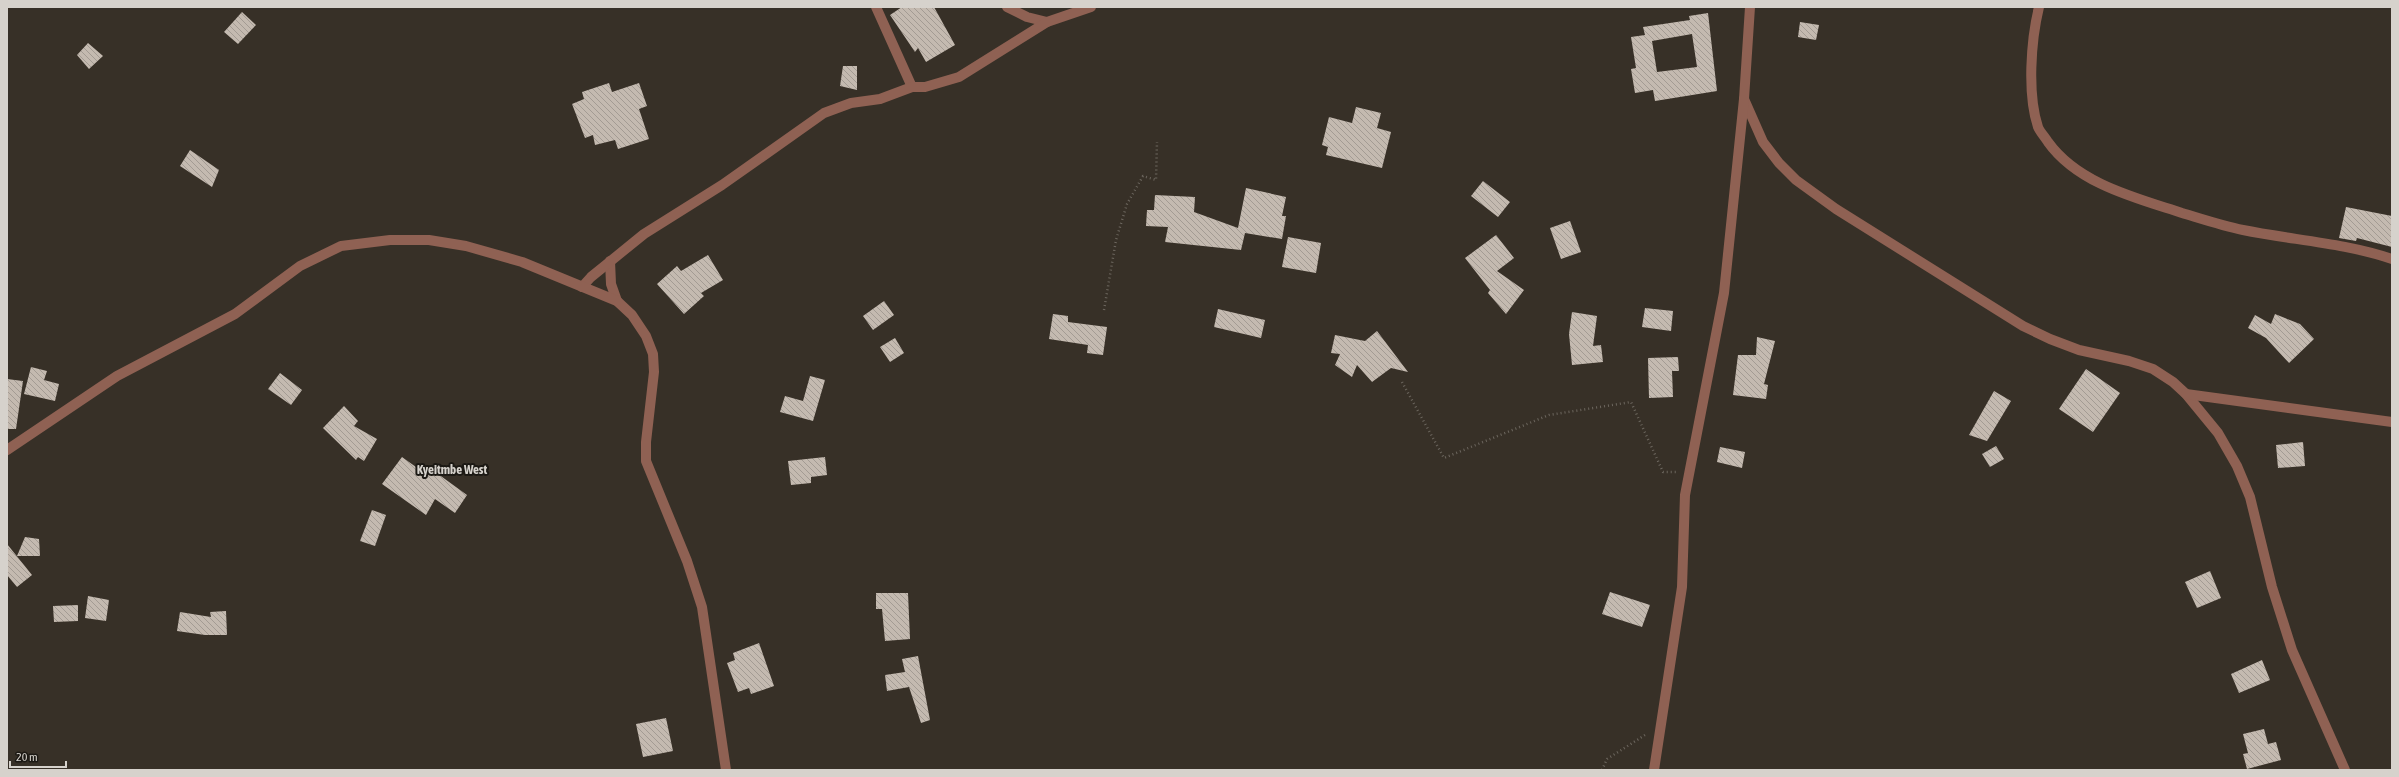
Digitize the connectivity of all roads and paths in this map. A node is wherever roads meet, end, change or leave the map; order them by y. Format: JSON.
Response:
{"nodes":[{"id":1,"x":876,"y":7,"type":"edge"},
{"id":2,"x":1007,"y":7,"type":"edge"},
{"id":3,"x":1091,"y":7,"type":"edge"},
{"id":4,"x":1750,"y":7,"type":"edge"},
{"id":5,"x":2039,"y":7,"type":"edge"},
{"id":6,"x":1047,"y":22,"type":"junction"},
{"id":7,"x":912,"y":87,"type":"junction"},
{"id":8,"x":1744,"y":99,"type":"junction"},
{"id":9,"x":1157,"y":142,"type":"dead end"},
{"id":10,"x":2392,"y":259,"type":"edge"},
{"id":11,"x":610,"y":261,"type":"junction"},
{"id":12,"x":582,"y":287,"type":"junction"},
{"id":13,"x":617,"y":302,"type":"junction"},
{"id":14,"x":1104,"y":310,"type":"dead end"},
{"id":15,"x":1402,"y":382,"type":"dead end"},
{"id":16,"x":2186,"y":394,"type":"junction"},
{"id":17,"x":2392,"y":422,"type":"edge"},
{"id":18,"x":7,"y":450,"type":"edge"},
{"id":19,"x":1691,"y":473,"type":"junction"},
{"id":20,"x":1661,"y":725,"type":"junction"},
{"id":21,"x":726,"y":770,"type":"edge"},
{"id":22,"x":1602,"y":770,"type":"edge"},
{"id":23,"x":1654,"y":770,"type":"edge"},
{"id":24,"x":2345,"y":770,"type":"edge"}],
"edges":[{"from":1,"to":7,"type":"street"},
{"from":2,"to":6,"type":"street"},
{"from":3,"to":6,"type":"street"},
{"from":4,"to":8,"type":"street"},
{"from":5,"to":10,"type":"street"},
{"from":6,"to":7,"type":"street"},
{"from":7,"to":11,"type":"street"},
{"from":8,"to":16,"type":"street"},
{"from":8,"to":19,"type":"street"},
{"from":9,"to":14,"type":"path"},
{"from":11,"to":12,"type":"street"},
{"from":11,"to":13,"type":"street"},
{"from":12,"to":13,"type":"street"},
{"from":12,"to":18,"type":"street"},
{"from":13,"to":21,"type":"street"},
{"from":15,"to":19,"type":"path"},
{"from":16,"to":17,"type":"street"},
{"from":16,"to":24,"type":"street"},
{"from":19,"to":20,"type":"street"},
{"from":20,"to":22,"type":"path"},
{"from":20,"to":23,"type":"street"}]}
